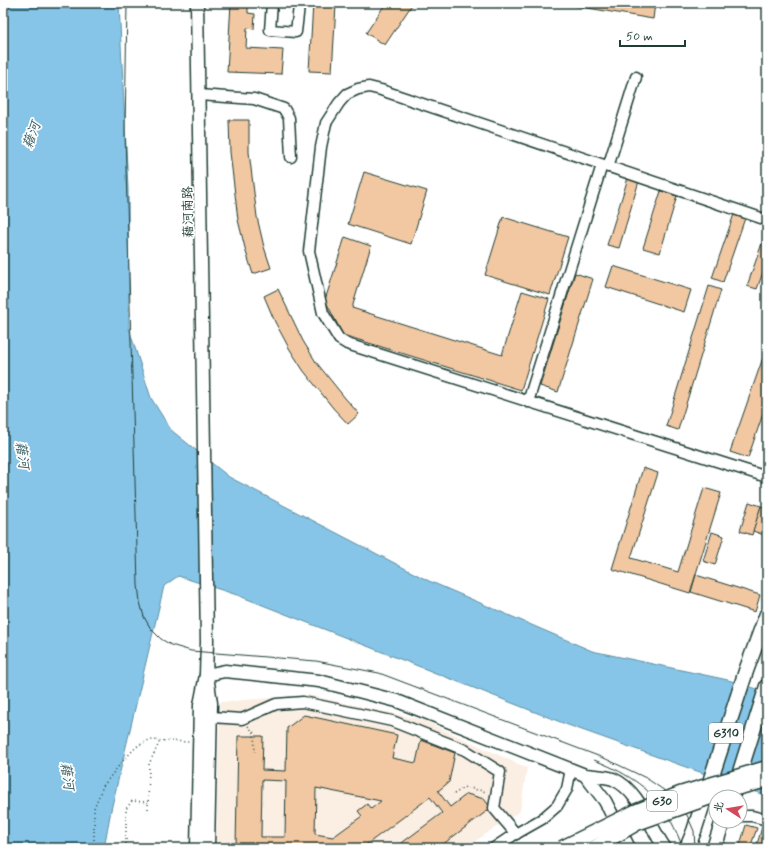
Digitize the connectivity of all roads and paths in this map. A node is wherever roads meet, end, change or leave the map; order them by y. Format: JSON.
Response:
{"nodes":[{"id":1,"x":197,"y":3,"type":"edge"},
{"id":2,"x":272,"y":3,"type":"edge"},
{"id":3,"x":301,"y":3,"type":"edge"},
{"id":4,"x":636,"y":77,"type":"dead end"},
{"id":5,"x":199,"y":95,"type":"junction"},
{"id":6,"x":291,"y":157,"type":"dead end"},
{"id":7,"x":605,"y":166,"type":"junction"},
{"id":8,"x":767,"y":220,"type":"edge"},
{"id":9,"x":528,"y":402,"type":"junction"},
{"id":10,"x":767,"y":477,"type":"edge"},
{"id":11,"x":767,"y":614,"type":"edge"},
{"id":12,"x":206,"y":675,"type":"junction"},
{"id":13,"x":767,"y":686,"type":"edge"},
{"id":14,"x":211,"y":717,"type":"junction"},
{"id":15,"x":242,"y":719,"type":"junction"},
{"id":16,"x":160,"y":741,"type":"junction"},
{"id":17,"x":200,"y":742,"type":"junction"},
{"id":18,"x":255,"y":752,"type":"dead end"},
{"id":19,"x":767,"y":768,"type":"edge"},
{"id":20,"x":571,"y":770,"type":"junction"},
{"id":21,"x":585,"y":775,"type":"junction"},
{"id":22,"x":767,"y":780,"type":"edge"},
{"id":23,"x":735,"y":789,"type":"edge"},
{"id":24,"x":454,"y":794,"type":"dead end"},
{"id":25,"x":497,"y":794,"type":"junction"},
{"id":26,"x":148,"y":802,"type":"junction"},
{"id":27,"x":148,"y":808,"type":"dead end"},
{"id":28,"x":748,"y":816,"type":"edge"},
{"id":29,"x":767,"y":820,"type":"edge"},
{"id":30,"x":720,"y":829,"type":"edge"},
{"id":31,"x":516,"y":834,"type":"junction"},
{"id":32,"x":627,"y":844,"type":"edge"},
{"id":33,"x":94,"y":848,"type":"edge"},
{"id":34,"x":126,"y":848,"type":"edge"},
{"id":35,"x":197,"y":848,"type":"edge"},
{"id":36,"x":208,"y":848,"type":"edge"},
{"id":37,"x":494,"y":848,"type":"edge"},
{"id":38,"x":562,"y":848,"type":"edge"},
{"id":39,"x":594,"y":848,"type":"edge"},
{"id":40,"x":612,"y":848,"type":"edge"},
{"id":41,"x":665,"y":848,"type":"edge"},
{"id":42,"x":687,"y":848,"type":"edge"},
{"id":43,"x":714,"y":848,"type":"edge"}],
"edges":[{"from":1,"to":5,"type":"main road","name":"藉河南路"},
{"from":2,"to":3,"type":"street"},
{"from":4,"to":7,"type":"street"},
{"from":5,"to":6,"type":"street"},
{"from":5,"to":12,"type":"main road","name":"藉河南路"},
{"from":7,"to":8,"type":"street"},
{"from":7,"to":9,"type":"street"},
{"from":7,"to":9,"type":"street"},
{"from":9,"to":10,"type":"street"},
{"from":11,"to":42,"type":"highway","number":"G310"},
{"from":12,"to":14,"type":"main road"},
{"from":12,"to":17,"type":"main road"},
{"from":12,"to":20,"type":"main road"},
{"from":13,"to":23,"type":"highway","number":"G310","bridge":true},
{"from":14,"to":15,"type":"street"},
{"from":14,"to":36,"type":"main road"},
{"from":15,"to":18,"type":"path"},
{"from":15,"to":25,"type":"street"},
{"from":16,"to":17,"type":"path"},
{"from":16,"to":26,"type":"path"},
{"from":16,"to":33,"type":"path"},
{"from":17,"to":35,"type":"main road"},
{"from":19,"to":38,"type":"highway","number":"G30","bridge":true},
{"from":20,"to":21,"type":"main road"},
{"from":20,"to":31,"type":"street"},
{"from":21,"to":32,"type":"main road"},
{"from":21,"to":41,"type":"main road"},
{"from":22,"to":39,"type":"highway","number":"G30","bridge":true},
{"from":24,"to":25,"type":"path"},
{"from":25,"to":31,"type":"street"},
{"from":26,"to":27,"type":"path"},
{"from":26,"to":34,"type":"path"},
{"from":28,"to":29,"type":"street"},
{"from":30,"to":43,"type":"highway"},
{"from":31,"to":37,"type":"street"},
{"from":32,"to":40,"type":"street"}]}
